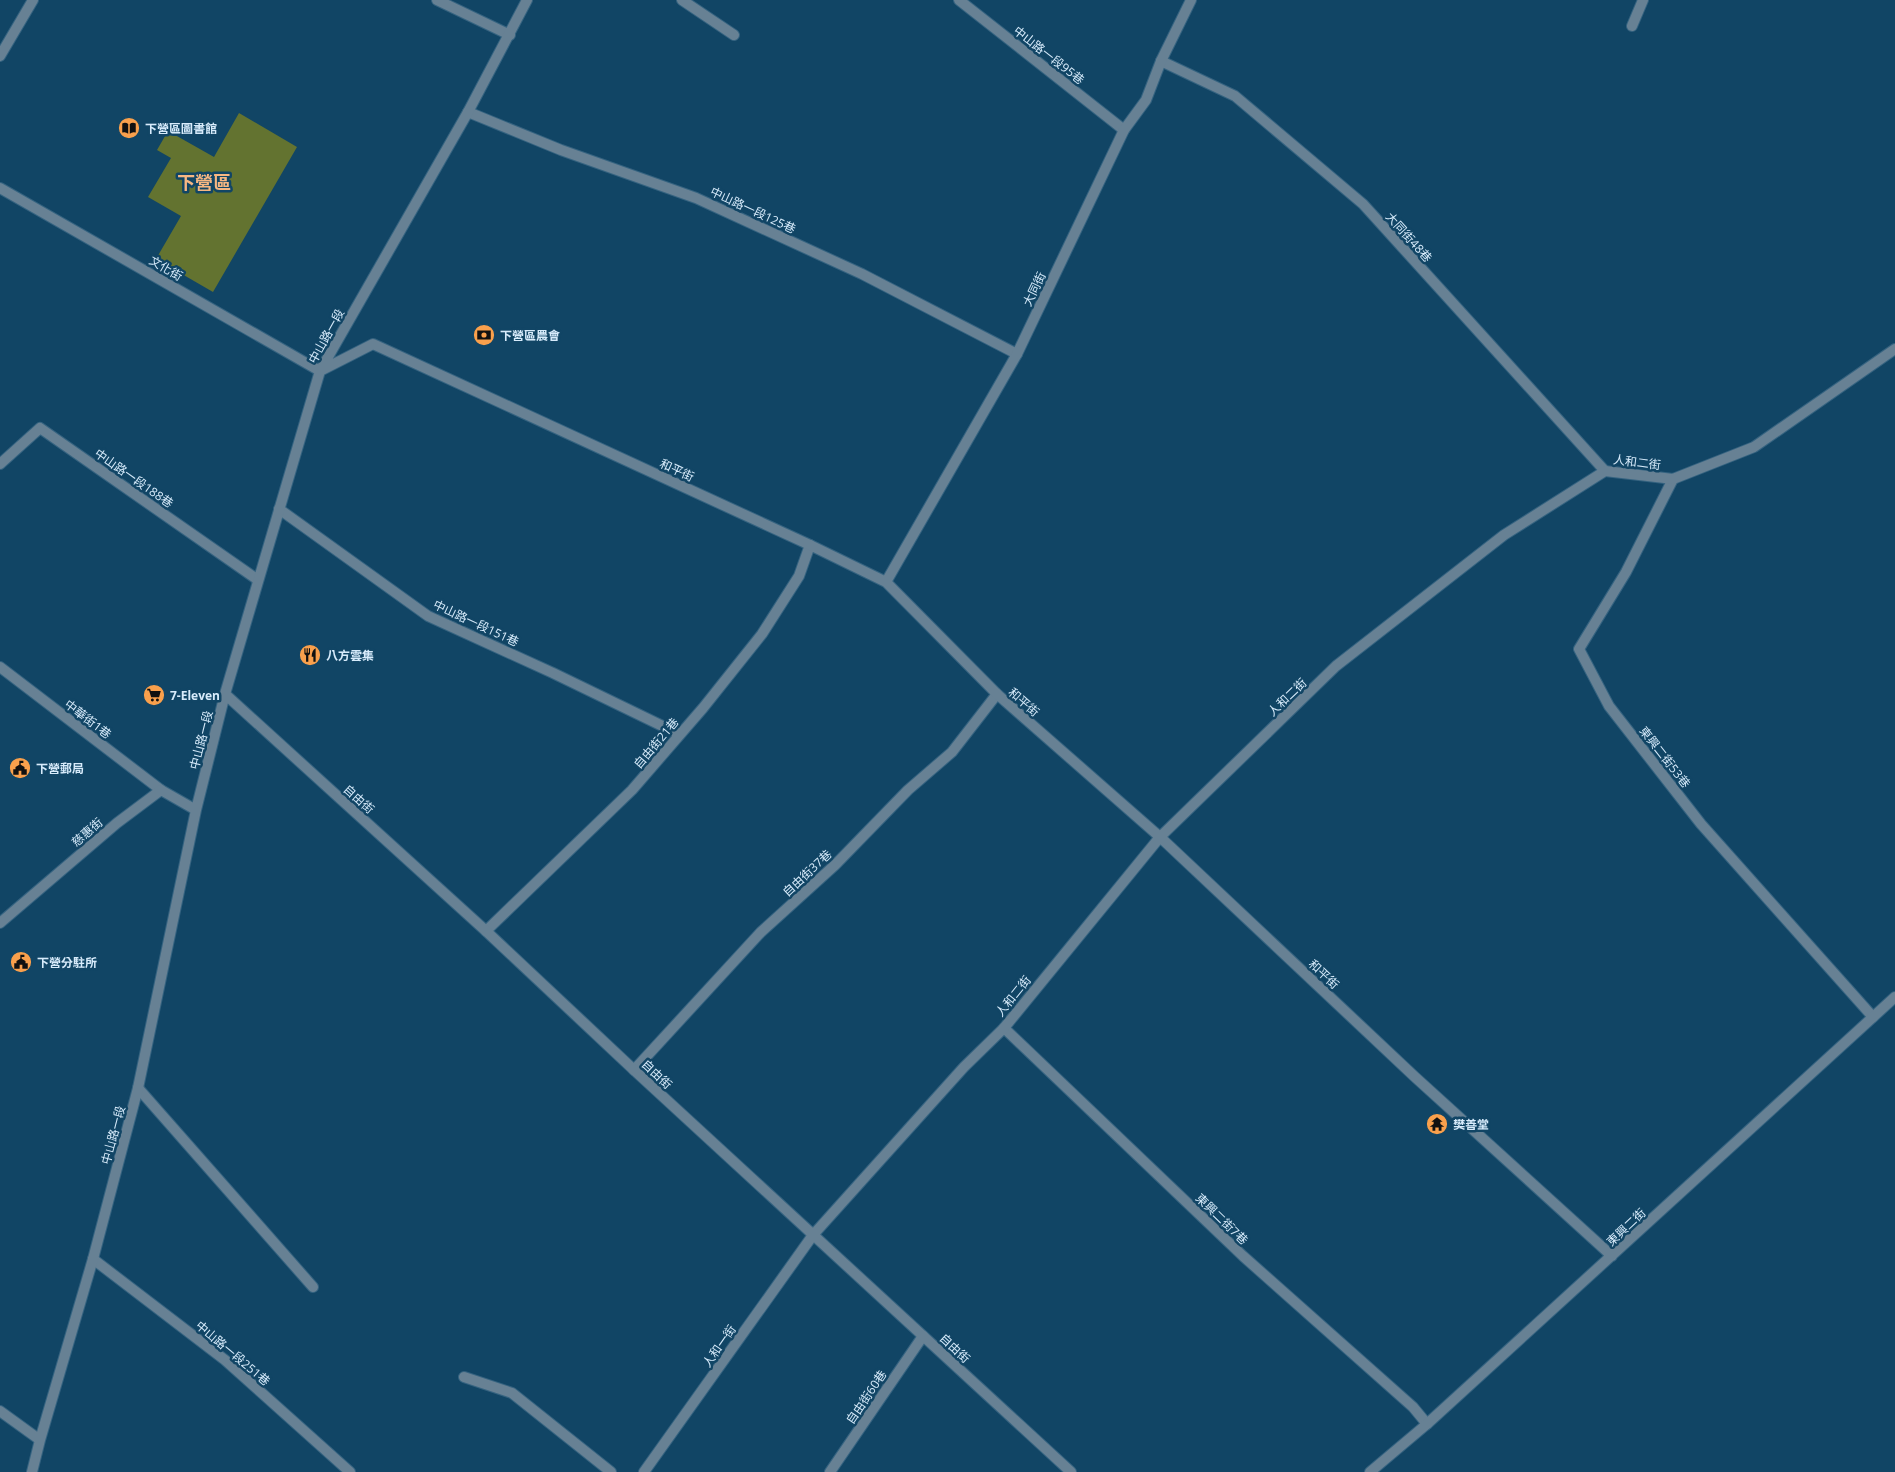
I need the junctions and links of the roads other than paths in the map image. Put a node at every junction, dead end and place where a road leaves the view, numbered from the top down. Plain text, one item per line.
1 (33, 0) edge
2 (437, 0) edge
3 (527, 0) edge
4 (682, 0) edge
5 (959, 0) edge
6 (1190, 0) edge
7 (1643, 0) edge
8 (1632, 26) dead end
9 (510, 35) junction
10 (734, 35) dead end
11 (0, 56) edge
12 (1161, 62) junction
13 (468, 112) junction
14 (1124, 130) junction
15 (0, 188) edge
16 (1895, 349) edge
17 (1017, 354) junction
18 (320, 371) junction
19 (0, 464) edge
20 (1605, 471) junction
21 (1673, 479) junction
22 (279, 509) junction
23 (810, 545) junction
24 (258, 580) junction
25 (886, 582) junction
26 (0, 667) edge
27 (225, 694) junction
28 (997, 694) junction
29 (679, 734) junction
30 (161, 790) junction
31 (196, 810) junction
32 (1160, 837) junction
33 (0, 923) edge
34 (486, 931) junction
35 (1893, 1003) edge
36 (1873, 1016) junction
37 (1004, 1028) junction
38 (634, 1070) junction
39 (138, 1088) junction
40 (813, 1235) junction
41 (1612, 1256) junction
42 (94, 1259) junction
43 (313, 1287) dead end
44 (923, 1336) junction
45 (464, 1377) dead end
46 (0, 1411) edge
47 (1427, 1424) junction
48 (40, 1440) junction
49 (32, 1472) edge
50 (350, 1472) edge
51 (611, 1472) edge
52 (644, 1472) edge
53 (830, 1472) edge
54 (1071, 1472) edge
55 (1370, 1472) edge

1 - 11 street
2 - 9 street
3 - 9 street, 中山路一段
4 - 10 street
5 - 14 street, 中山路一段95巷
6 - 12 street, 大同街
7 - 8 street
9 - 13 street, 中山路一段
12 - 14 street, 大同街
12 - 20 street, 大同街48巷
13 - 17 street, 中山路一段125巷
13 - 18 street, 中山路一段
14 - 17 street, 大同街
15 - 18 street, 文化街
16 - 21 street, 人和二街
17 - 25 street, 大同街
18 - 22 street, 中山路一段
18 - 23 street, 和平街
19 - 24 street, 中山路一段188巷
20 - 21 street, 人和二街
20 - 32 street, 人和二街
21 - 36 street, 東興二街53巷
22 - 24 street, 中山路一段
22 - 29 street, 中山路一段151巷
23 - 25 street, 和平街
23 - 29 street, 自由街21巷
24 - 27 street, 中山路一段
25 - 28 street, 和平街
26 - 30 street, 中華街1巷
27 - 31 street, 中山路一段
27 - 34 street, 自由街
28 - 32 street, 和平街
28 - 38 street, 自由街37巷
29 - 34 street, 自由街21巷
30 - 31 street
30 - 33 street, 慈惠街
31 - 39 street, 中山路一段
32 - 37 street, 人和二街
32 - 41 street, 和平街
34 - 38 street, 自由街
35 - 36 street, 東興二街
36 - 41 street, 東興二街
37 - 40 street, 人和二街
37 - 47 street, 東興二街7巷
38 - 40 street, 自由街
39 - 42 street, 中山路一段
39 - 43 street
40 - 44 street, 自由街
40 - 52 street, 人和一街
41 - 47 street, 東興二街
42 - 48 street, 中山路一段
42 - 50 street, 中山路一段251巷
44 - 53 street, 自由街60巷
44 - 54 street, 自由街
45 - 51 street
46 - 48 street
47 - 55 street, 東興二街
48 - 49 street, 中山路一段

